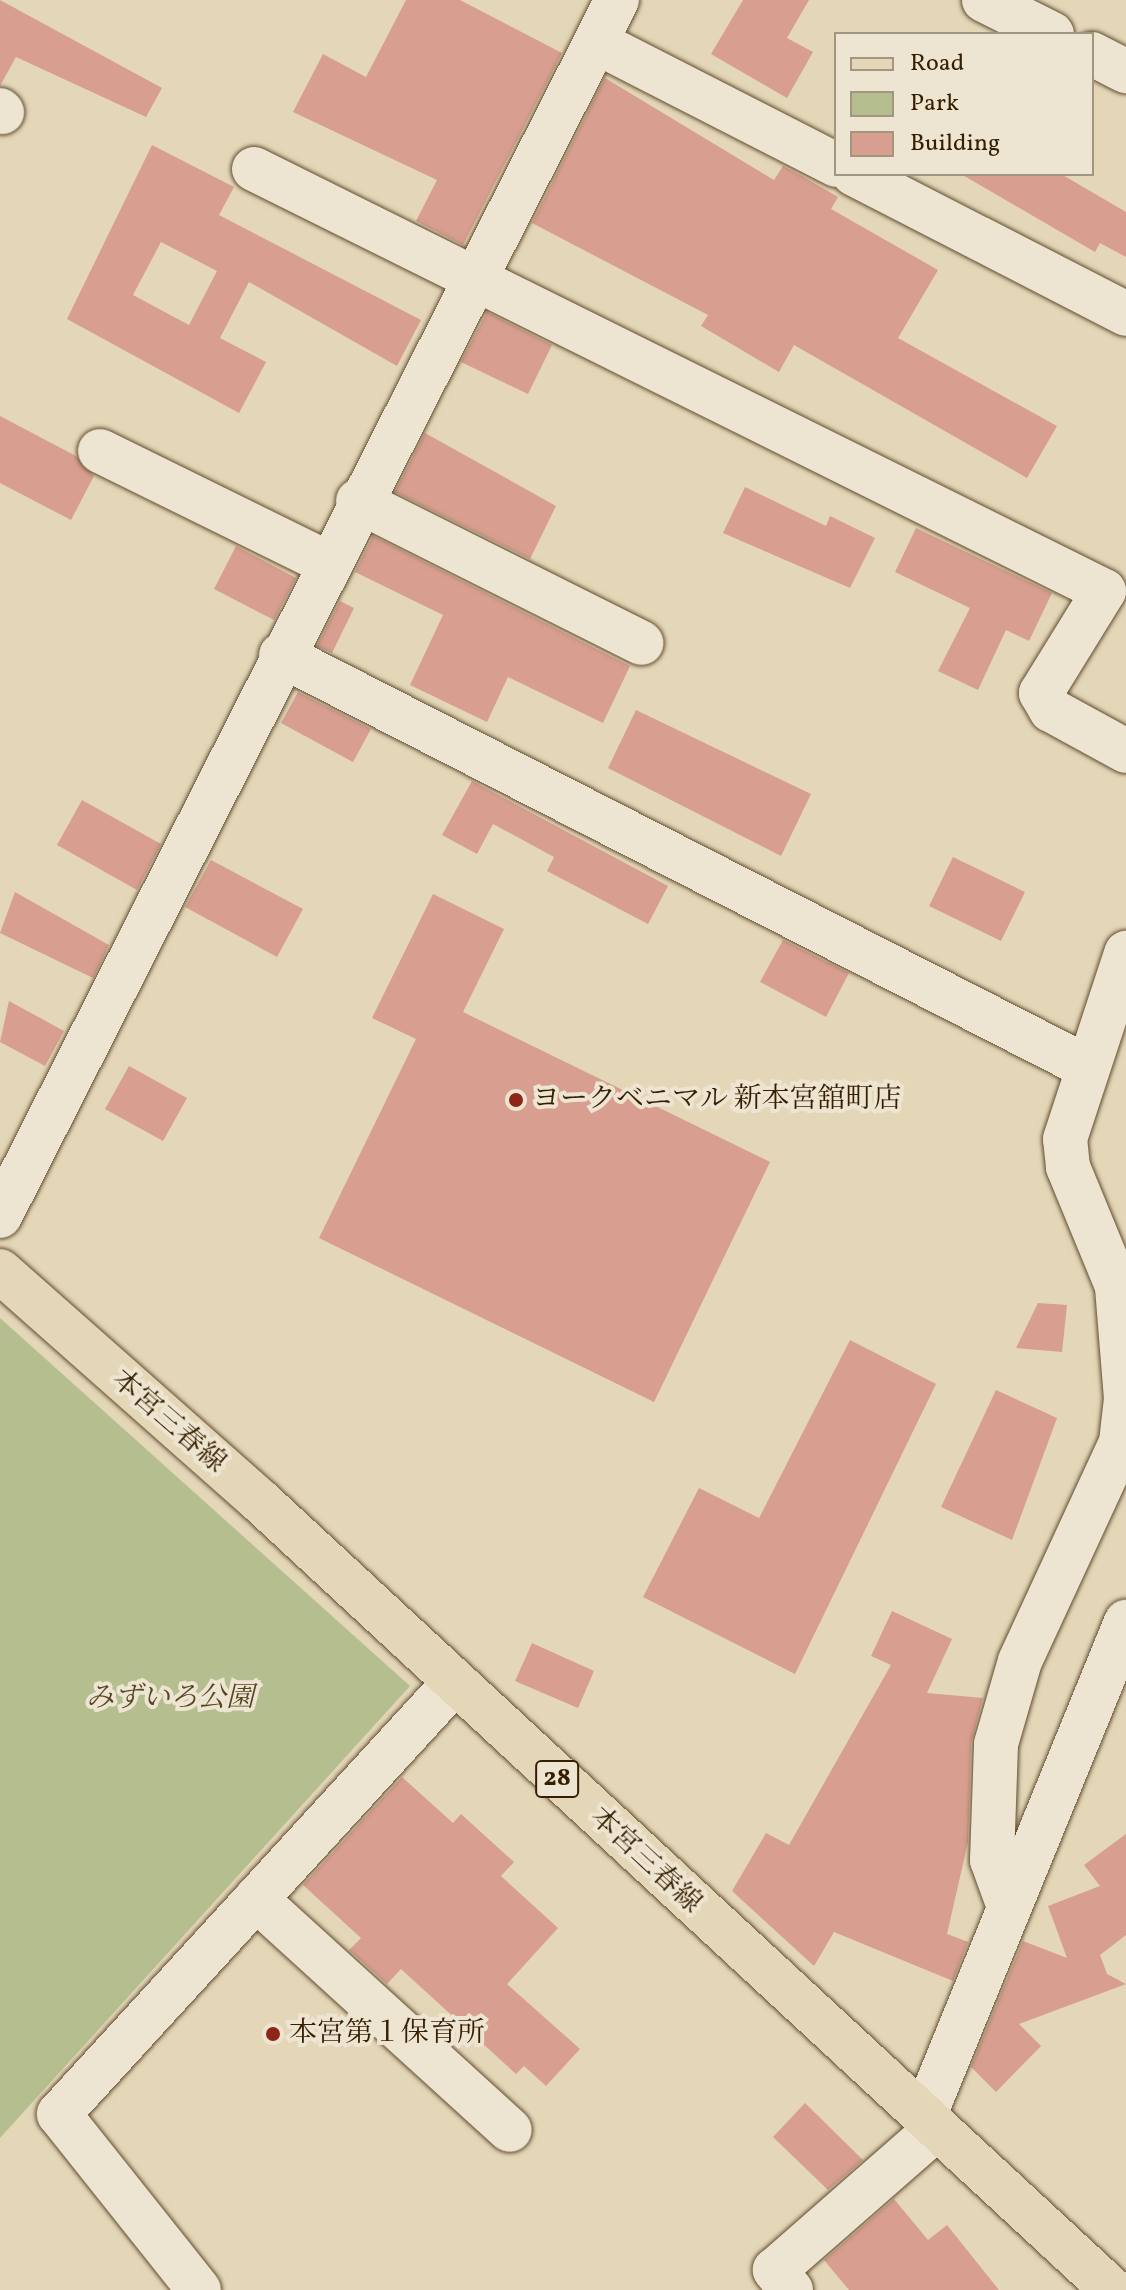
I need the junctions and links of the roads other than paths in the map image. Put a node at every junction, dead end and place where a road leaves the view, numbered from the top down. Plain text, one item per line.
1 (617, 0) edge
2 (984, 0) edge
3 (1048, 32) edge
4 (596, 42) junction
5 (1094, 55) edge
6 (1126, 71) edge
7 (834, 164) edge
8 (254, 169) dead end
9 (858, 176) edge
10 (477, 276) junction
11 (1126, 314) edge
12 (100, 451) dead end
13 (358, 501) junction
14 (326, 562) junction
15 (641, 643) dead end
16 (281, 655) junction
17 (1126, 751) edge
18 (1126, 953) edge
19 (1087, 1067) junction
20 (0, 1216) edge
21 (0, 1271) edge
22 (1126, 1622) edge
23 (454, 1683) junction
24 (256, 1899) junction
25 (1009, 1907) junction
26 (930, 2122) junction
27 (510, 2130) dead end
28 (199, 2290) edge
29 (791, 2290) edge
30 (1112, 2290) edge

1 - 4 street
2 - 3 street
4 - 7 street
4 - 10 street
5 - 6 street
8 - 10 street
9 - 11 street
10 - 13 street
10 - 17 street
12 - 14 street
13 - 14 street
13 - 15 street
14 - 16 street
16 - 19 street
16 - 20 street
18 - 19 street
19 - 25 street
21 - 23 main road, 本宮三春線 / 28
22 - 25 street
23 - 24 street
23 - 26 main road, 本宮三春線 / 28
24 - 27 street
24 - 28 street
25 - 26 street
26 - 29 street
26 - 30 main road, 本宮三春線 / 28

